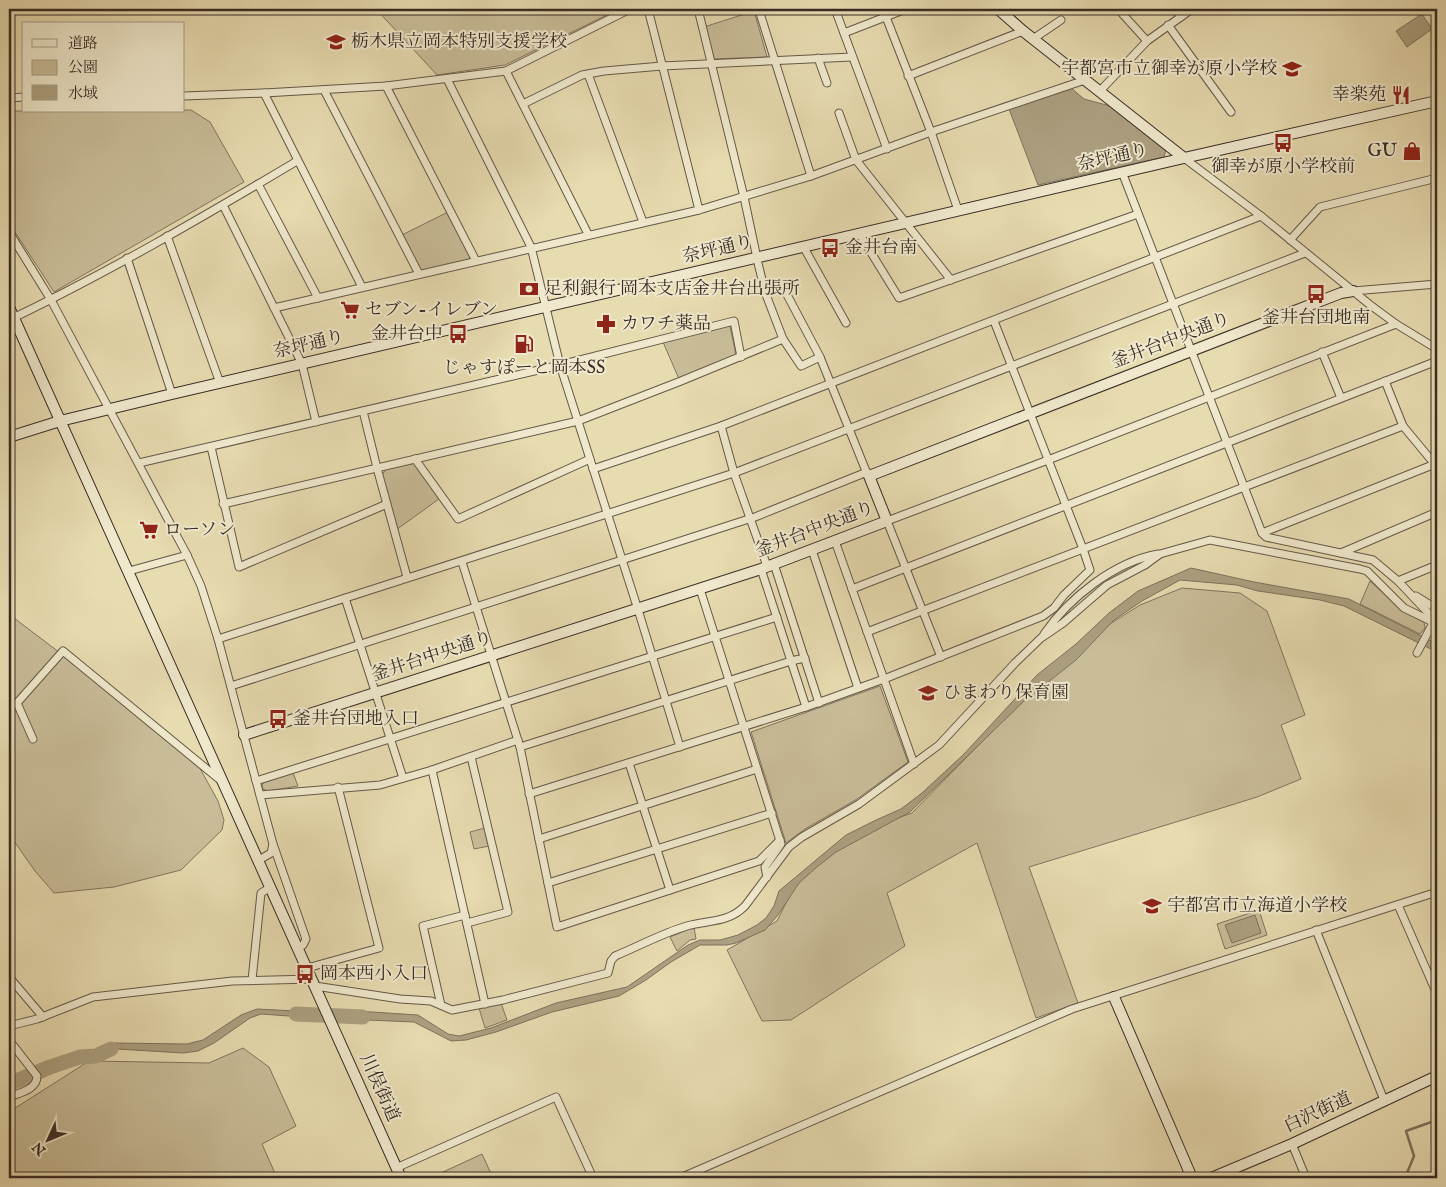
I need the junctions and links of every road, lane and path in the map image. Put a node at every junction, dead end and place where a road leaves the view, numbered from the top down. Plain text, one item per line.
1 (630, 9) edge
2 (648, 9) edge
3 (698, 9) edge
4 (760, 9) edge
5 (835, 9) edge
6 (906, 9) edge
7 (1118, 9) edge
8 (1175, 9) edge
9 (1192, 9) edge
10 (1004, 10) edge
11 (886, 17) junction
12 (1181, 17) junction
13 (1061, 20) dead end
14 (1168, 26) junction
15 (1023, 32) junction
16 (844, 33) junction
17 (1033, 39) junction
18 (1147, 41) junction
19 (852, 57) junction
20 (818, 58) junction
21 (775, 61) junction
22 (711, 65) junction
23 (662, 66) junction
24 (506, 71) junction
25 (588, 74) junction
26 (908, 76) junction
27 (447, 79) junction
28 (1085, 80) junction
29 (828, 83) dead end
30 (386, 86) junction
31 (324, 90) junction
32 (1100, 91) junction
33 (264, 93) junction
34 (185, 96) edge
35 (22, 97) edge
36 (9, 98) edge
37 (1437, 101) edge
38 (523, 104) junction
39 (1231, 112) dead end
40 (839, 113) dead end
41 (931, 132) junction
42 (887, 149) junction
43 (1184, 158) junction
44 (856, 160) junction
45 (297, 161) junction
46 (1122, 172) junction
47 (810, 176) junction
48 (1437, 178) edge
49 (258, 184) junction
50 (744, 197) junction
51 (223, 205) junction
52 (699, 210) junction
53 (958, 210) junction
54 (1138, 214) junction
55 (1261, 216) junction
56 (643, 222) junction
57 (906, 223) junction
58 (9, 232) edge
59 (858, 233) junction
60 (588, 234) junction
61 (167, 236) junction
62 (1290, 240) junction
63 (803, 246) junction
64 (531, 248) junction
65 (1306, 253) junction
66 (756, 257) junction
67 (127, 258) junction
68 (1155, 258) junction
69 (476, 261) junction
70 (419, 274) junction
71 (951, 280) junction
72 (1437, 284) edge
73 (362, 287) junction
74 (1353, 291) junction
75 (765, 292) junction
76 (318, 298) junction
77 (51, 300) junction
78 (1172, 304) junction
79 (546, 306) junction
80 (9, 307) edge
81 (274, 308) junction
82 (12, 319) edge
83 (994, 321) junction
84 (846, 323) dead end
85 (1396, 324) junction
86 (784, 339) junction
87 (1437, 349) edge
88 (1191, 351) junction
89 (1322, 352) junction
90 (741, 356) junction
91 (820, 357) junction
92 (1437, 361) edge
93 (302, 364) junction
94 (560, 365) junction
95 (1012, 366) junction
96 (1385, 381) junction
97 (220, 383) junction
98 (831, 384) junction
99 (172, 394) junction
100 (1209, 398) junction
101 (1341, 398) junction
102 (109, 409) junction
103 (363, 411) junction
104 (1030, 413) junction
105 (60, 421) junction
106 (578, 421) junction
107 (316, 422) junction
108 (721, 426) junction
109 (1403, 426) junction
110 (850, 429) junction
111 (9, 437) edge
112 (1226, 443) junction
113 (211, 447) junction
114 (415, 459) junction
115 (590, 460) junction
116 (1048, 460) junction
117 (139, 463) junction
118 (1436, 466) edge
119 (376, 468) junction
120 (594, 469) junction
121 (734, 473) junction
122 (868, 474) junction
123 (1244, 488) junction
124 (223, 504) junction
125 (386, 504) junction
126 (1065, 504) junction
127 (1437, 512) edge
128 (608, 514) junction
129 (750, 518) junction
130 (888, 521) junction
131 (1262, 533) junction
132 (835, 541) junction
133 (1084, 549) junction
134 (812, 550) junction
135 (1341, 553) junction
136 (1160, 554) junction
137 (187, 555) junction
138 (622, 560) junction
139 (462, 562) junction
140 (1437, 565) edge
141 (768, 566) junction
142 (907, 567) junction
143 (1090, 570) junction
144 (129, 572) junction
145 (407, 578) junction
146 (1398, 581) junction
147 (1095, 582) junction
148 (700, 589) junction
149 (852, 589) junction
150 (1405, 590) junction
151 (345, 598) junction
152 (475, 607) junction
153 (638, 609) junction
154 (1437, 610) edge
155 (924, 611) junction
156 (777, 617) junction
157 (1435, 624) edge
158 (867, 632) junction
159 (715, 636) junction
160 (1041, 638) junction
161 (218, 639) junction
162 (360, 644) junction
163 (1417, 653) dead end
164 (491, 655) junction
165 (652, 656) junction
166 (941, 657) junction
167 (805, 658) junction
168 (791, 661) junction
169 (884, 679) junction
170 (729, 680) junction
171 (231, 686) junction
172 (858, 688) junction
173 (376, 692) junction
174 (666, 700) junction
175 (506, 702) junction
176 (819, 702) junction
177 (806, 708) junction
178 (744, 728) junction
179 (244, 735) junction
180 (391, 738) junction
181 (33, 739) dead end
182 (519, 744) junction
183 (680, 747) junction
184 (471, 757) junction
185 (629, 763) junction
186 (914, 764) junction
187 (432, 770) junction
188 (758, 770) junction
189 (403, 778) junction
190 (256, 781) junction
191 (224, 782) junction
192 (338, 787) junction
193 (529, 794) junction
194 (260, 795) junction
195 (643, 806) junction
196 (772, 813) junction
197 (538, 838) junction
198 (780, 840) junction
199 (273, 844) junction
200 (657, 848) junction
201 (259, 860) junction
202 (767, 877) junction
203 (548, 883) junction
204 (271, 887) junction
205 (670, 890) junction
206 (1437, 892) edge
207 (1398, 905) junction
208 (466, 919) junction
209 (1316, 930) junction
210 (298, 948) junction
211 (307, 968) junction
212 (9, 977) edge
213 (252, 980) junction
214 (314, 983) junction
215 (1437, 994) edge
216 (1114, 997) junction
217 (485, 1004) junction
218 (441, 1005) junction
219 (43, 1017) junction
220 (9, 1026) edge
221 (9, 1040) edge
222 (1437, 1076) edge
223 (9, 1097) edge
224 (1384, 1100) junction
225 (1292, 1144) junction
226 (396, 1168) junction
227 (401, 1178) edge
228 (593, 1178) edge
229 (680, 1178) edge
230 (1192, 1178) edge
231 (1211, 1178) edge
232 (1306, 1178) edge

1 - 24 street
2 - 23 street
3 - 22 street
4 - 21 street
5 - 16 street
6 - 11 street
7 - 18 street
8 - 12 street
9 - 12 street
10 - 15 street
11 - 16 street
11 - 26 street
12 - 14 street
13 - 17 street
14 - 18 street
14 - 39 street
15 - 17 street
15 - 26 street
16 - 19 street
17 - 28 street
18 - 32 street
19 - 20 street
19 - 42 street
20 - 21 street
20 - 29 street
21 - 22 street
21 - 47 street
22 - 23 street
22 - 50 street
23 - 25 street
23 - 52 street
24 - 27 street
24 - 38 street
25 - 38 street
25 - 56 street
26 - 41 street
27 - 30 street
27 - 64 street
28 - 32 street
28 - 41 street
30 - 31 street
30 - 69 street
31 - 33 street
31 - 70 street
32 - 43 street
33 - 34 street
33 - 45 street
35 - 36 street
37 - 43 street, 奈坪通り
38 - 60 street
40 - 44 street
41 - 42 street
41 - 53 street
42 - 44 street
43 - 46 street, 奈坪通り
43 - 55 street
44 - 47 street
44 - 57 street
45 - 49 street
45 - 73 street
46 - 53 street, 奈坪通り
46 - 54 street
47 - 50 street
48 - 62 street
49 - 51 street
49 - 76 street
50 - 52 street
50 - 66 street
51 - 61 street
51 - 81 street
52 - 56 street
53 - 57 street, 奈坪通り
54 - 68 street
54 - 71 street
55 - 62 street
55 - 68 street
56 - 60 street
57 - 59 street, 奈坪通り
57 - 71 street
58 - 77 street
59 - 63 street, 奈坪通り
59 - 71 street
60 - 64 street
61 - 67 street
61 - 97 street
62 - 65 street
63 - 66 street, 奈坪通り
63 - 84 street
64 - 69 street
64 - 79 street
65 - 74 street
65 - 78 street
66 - 75 street
66 - 79 street, 奈坪通り
67 - 77 street
67 - 99 street
68 - 78 street
68 - 83 street
69 - 70 street
70 - 73 street
72 - 74 street
73 - 76 street
74 - 85 street
74 - 88 street, 釜井台中央通り
75 - 86 street
75 - 91 street
76 - 81 street
77 - 82 street
77 - 102 street
78 - 88 street
78 - 95 street
79 - 93 street, 奈坪通り
79 - 94 street
80 - 82 street, 川俣街道
81 - 93 street
82 - 105 street, 川俣街道
83 - 95 street
83 - 98 street
85 - 87 street
85 - 89 street
86 - 90 street
86 - 91 street
88 - 100 street
88 - 104 street, 釜井台中央通り
89 - 100 street
89 - 101 street
90 - 94 street
90 - 106 street
91 - 98 street
92 - 96 street
93 - 97 street, 奈坪通り
93 - 107 street
94 - 103 street
94 - 106 street
95 - 104 street
95 - 110 street
96 - 101 street
96 - 109 street
97 - 99 street, 奈坪通り
98 - 108 street
98 - 110 street
99 - 102 street, 奈坪通り
100 - 112 street
100 - 116 street
101 - 112 street
102 - 105 street, 奈坪通り
102 - 117 street
103 - 107 street
103 - 119 street
104 - 116 street
104 - 122 street, 釜井台中央通り
105 - 111 street, 奈坪通り
105 - 144 street, 川俣街道
106 - 114 street
106 - 115 street
107 - 113 street
108 - 120 street
108 - 121 street
109 - 118 street
109 - 123 street
110 - 121 street
110 - 122 street
112 - 123 street
112 - 126 street
113 - 117 street
113 - 124 street
114 - 115 street
114 - 119 street
115 - 120 street
116 - 126 street
116 - 130 street
117 - 137 street
118 - 131 street
119 - 124 street
119 - 125 street
120 - 128 street
121 - 128 street
121 - 129 street
122 - 129 street
122 - 130 street, 釜井台中央通り
123 - 131 street
123 - 133 street
124 - 125 street
125 - 145 street
126 - 133 street
126 - 142 street
127 - 135 street
128 - 138 street
128 - 139 street
129 - 138 street
129 - 141 street
130 - 132 street, 釜井台中央通り
130 - 142 street
131 - 135 street
132 - 134 street, 釜井台中央通り
132 - 149 street
133 - 143 street
133 - 155 street
134 - 141 street, 釜井台中央通り
134 - 172 street
135 - 146 street
136 - 147 street
136 - 157 street
136 - 160 street
137 - 144 street
137 - 161 street
138 - 152 street
138 - 153 street
139 - 145 street
139 - 152 street
140 - 146 street
141 - 148 street, 釜井台中央通り
141 - 156 street
141 - 167 street
142 - 149 street
142 - 155 street
143 - 147 street
143 - 166 street
144 - 191 street, 川俣街道
145 - 151 street
146 - 150 street
147 - 160 street
148 - 153 street, 釜井台中央通り
148 - 159 street
149 - 158 street
150 - 154 street
150 - 157 street
151 - 161 street
151 - 162 street
152 - 162 street
152 - 164 street
153 - 164 street, 釜井台中央通り
153 - 165 street
155 - 158 street
155 - 166 street
156 - 159 street
156 - 168 street
157 - 163 street
158 - 169 street
159 - 165 street
159 - 170 street
160 - 186 street
161 - 171 street
162 - 171 street
162 - 173 street
164 - 173 street, 釜井台中央通り
164 - 175 street
165 - 174 street
165 - 175 street
166 - 169 street
167 - 168 street
167 - 176 street
168 - 170 street
168 - 177 street
169 - 172 street
169 - 186 street
170 - 174 street
170 - 178 street
171 - 179 street
172 - 176 street
173 - 179 street, 釜井台中央通り
173 - 180 street
174 - 182 street
174 - 183 street
175 - 180 street
175 - 182 street
176 - 177 street
177 - 178 street
178 - 183 street
178 - 188 street
179 - 190 street
180 - 189 street
180 - 190 street
181 - 191 street
182 - 184 street
182 - 193 street
183 - 185 street
184 - 187 street
184 - 208 street
185 - 193 street
185 - 195 street
186 - 202 street
187 - 189 street
187 - 208 street
188 - 195 street
188 - 196 street
189 - 192 street
190 - 194 street
191 - 201 street, 川俣街道
192 - 194 street
192 - 211 street
193 - 197 street
194 - 199 street
195 - 197 street
195 - 200 street
196 - 198 street
196 - 200 street
197 - 203 street
198 - 202 street
198 - 205 street
199 - 201 street
199 - 210 street
200 - 203 street
200 - 205 street
201 - 204 street, 川俣街道
202 - 217 street
203 - 205 street
204 - 210 street, 川俣街道
204 - 213 street
206 - 207 street
207 - 209 street
207 - 215 street
208 - 217 street
208 - 218 street
209 - 216 street
209 - 224 street
210 - 211 street, 川俣街道
211 - 214 street, 川俣街道
212 - 219 street
213 - 214 street
213 - 219 street
214 - 218 street
214 - 226 street, 川俣街道
216 - 229 street
216 - 230 street
217 - 218 street
219 - 220 street
221 - 223 street
222 - 224 street, 白沢街道
224 - 225 street, 白沢街道
225 - 231 street, 白沢街道
225 - 232 street
226 - 227 street, 川俣街道
226 - 228 street

